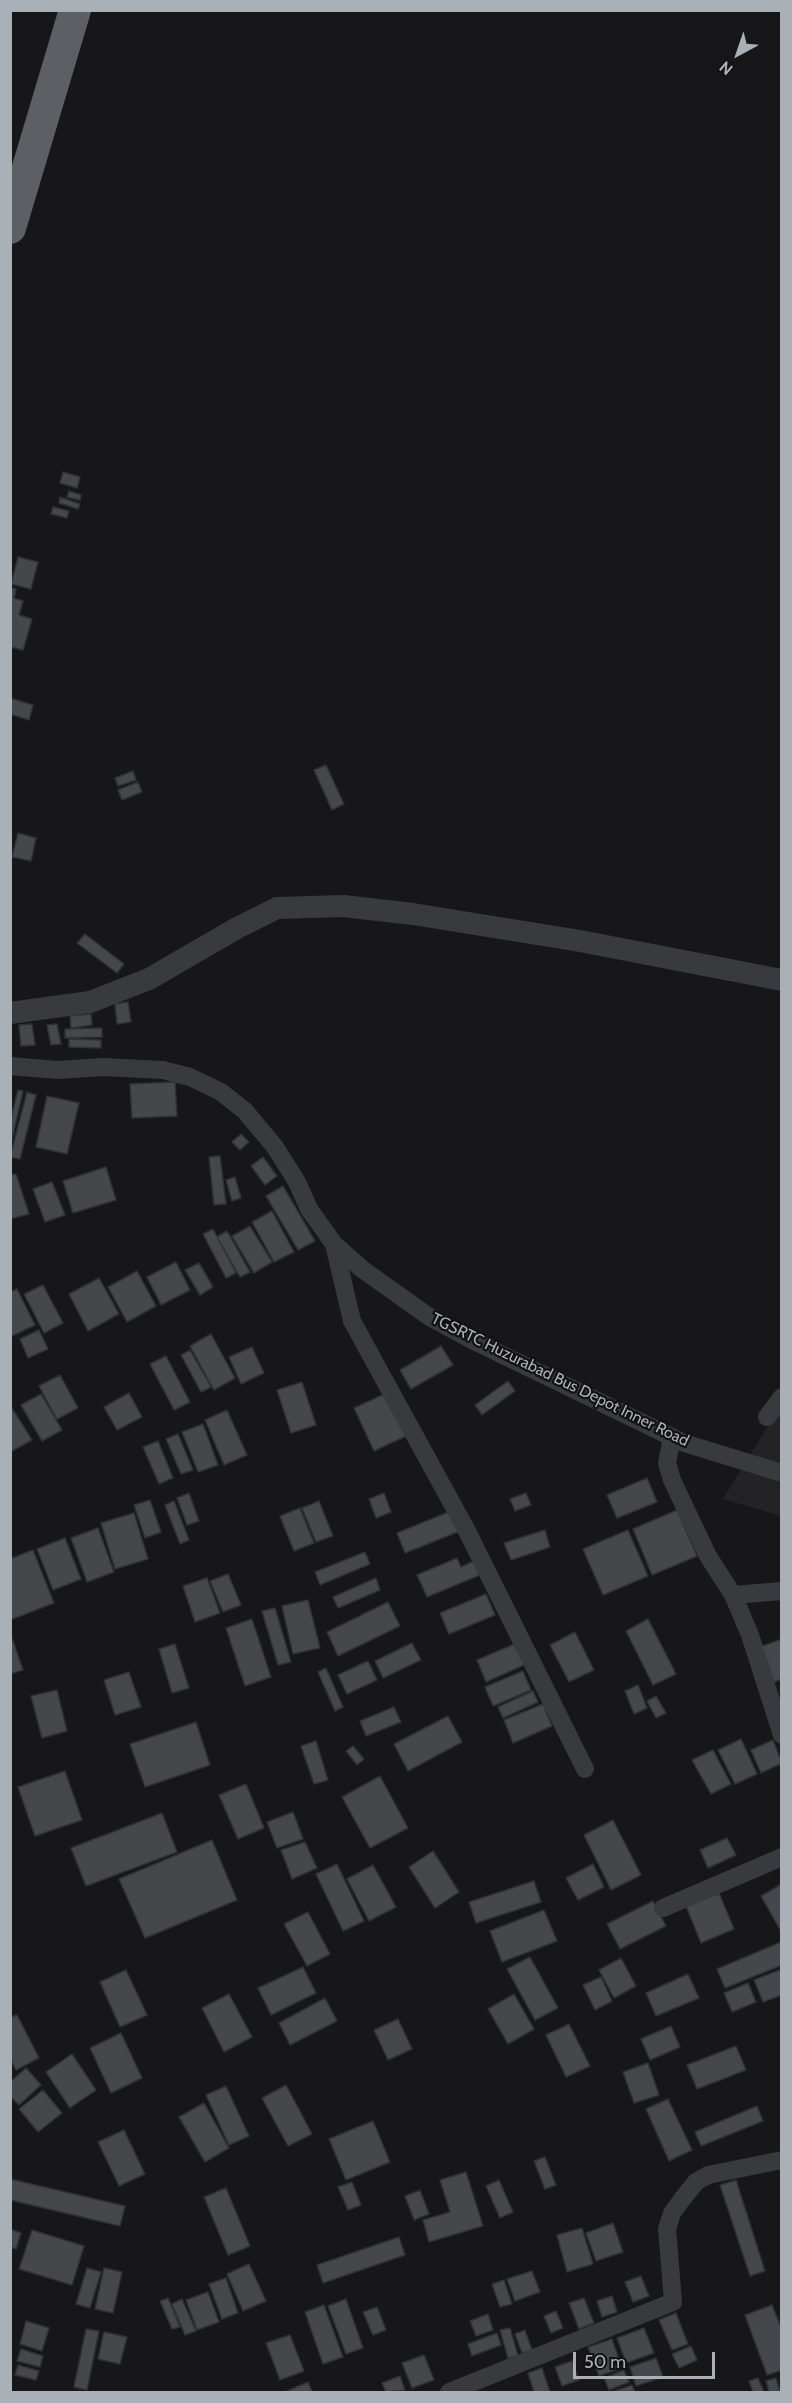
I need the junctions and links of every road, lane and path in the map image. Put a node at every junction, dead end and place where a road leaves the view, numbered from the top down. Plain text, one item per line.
1 (75, 10) edge
2 (10, 228) edge
3 (782, 980) edge
4 (10, 1013) edge
5 (10, 1066) edge
6 (334, 1244) junction
7 (782, 1397) edge
8 (767, 1417) dead end
9 (672, 1437) junction
10 (782, 1473) edge
11 (782, 1591) edge
12 (733, 1595) junction
13 (782, 1735) edge
14 (585, 1769) dead end
15 (782, 1857) edge
16 (663, 1908) dead end
17 (782, 2160) edge
18 (449, 2392) edge

1 - 2 highway
3 - 4 street
5 - 6 street, TGSRTC Huzurabad Bus Depot Inner Road
6 - 9 street, TGSRTC Huzurabad Bus Depot Inner Road
6 - 14 street
7 - 8 street
9 - 10 street, TGSRTC Huzurabad Bus Depot Inner Road
9 - 12 street
11 - 12 street
12 - 13 street
15 - 16 street
17 - 18 street

